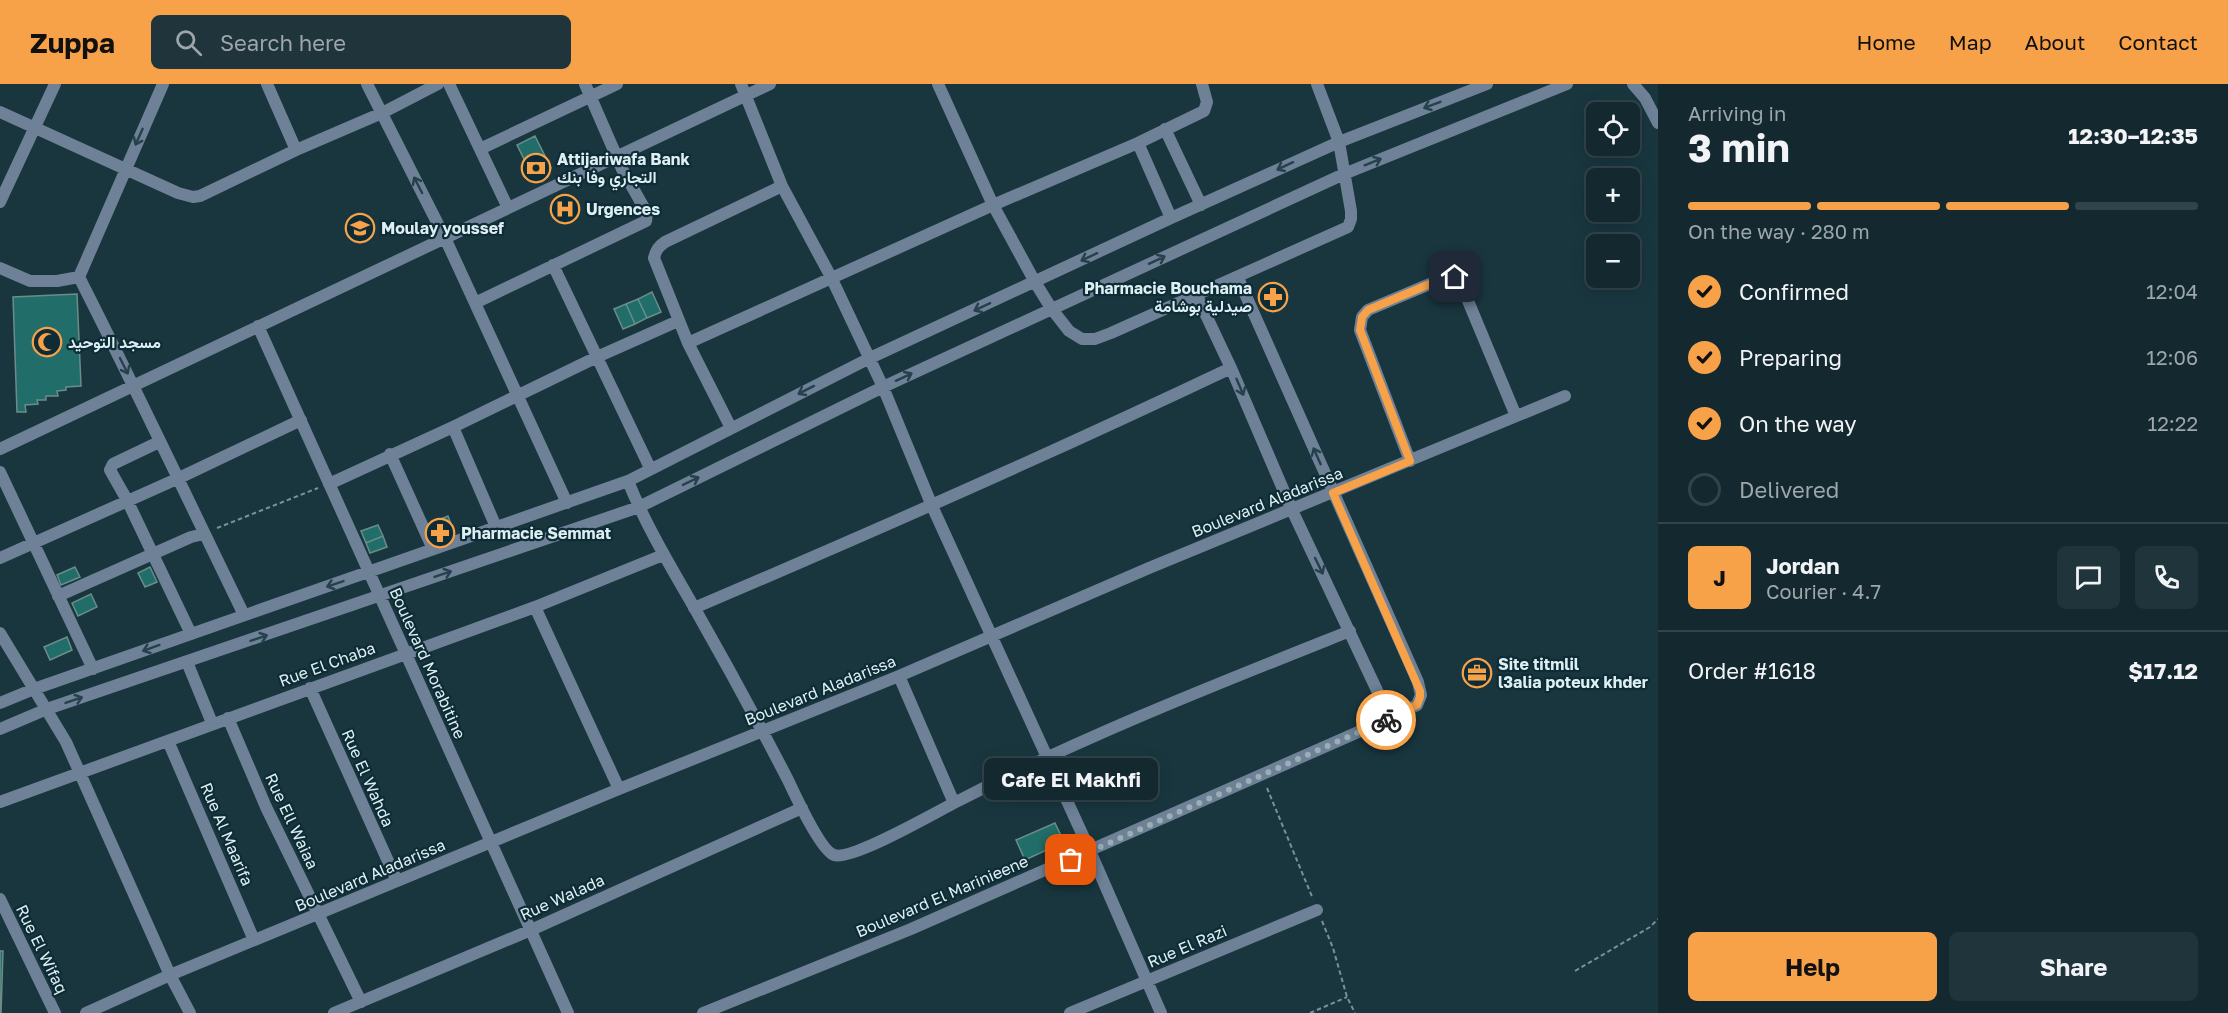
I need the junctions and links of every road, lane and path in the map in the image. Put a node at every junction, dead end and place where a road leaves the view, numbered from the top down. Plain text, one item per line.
1 (55, 84) edge
2 (163, 84) edge
3 (267, 84) edge
4 (367, 84) edge
5 (438, 84) edge
6 (449, 84) edge
7 (585, 84) edge
8 (617, 84) edge
9 (770, 84) edge
10 (938, 84) edge
11 (1202, 84) edge
12 (1317, 84) edge
13 (1486, 84) edge
14 (1567, 84) edge
15 (1633, 84) edge
16 (743, 89) edge
17 (590, 97) junction
18 (0, 112) edge
19 (382, 113) junction
20 (1658, 123) edge
21 (33, 128) junction
22 (1165, 129) junction
23 (1339, 142) junction
24 (1138, 143) junction
25 (480, 148) junction
26 (296, 150) junction
27 (616, 156) junction
28 (125, 168) junction
29 (1344, 174) junction
30 (782, 186) junction
31 (0, 202) edge
32 (993, 205) junction
33 (1201, 205) junction
34 (508, 208) junction
35 (1171, 218) junction
36 (445, 237) junction
37 (554, 265) junction
38 (0, 268) edge
39 (79, 277) junction
40 (831, 277) junction
41 (1238, 278) junction
42 (1035, 282) junction
43 (1197, 296) junction
44 (475, 303) junction
45 (1051, 308) junction
46 (678, 321) junction
47 (258, 326) junction
48 (688, 343) junction
49 (597, 357) junction
50 (870, 358) junction
51 (1231, 368) junction
52 (134, 386) junction
53 (883, 387) junction
54 (518, 396) junction
55 (1565, 396) dead end
56 (1516, 416) junction
57 (301, 420) junction
58 (453, 427) junction
59 (731, 428) junction
60 (159, 442) junction
61 (0, 449) edge
62 (390, 454) junction
63 (1410, 461) junction
64 (650, 468) junction
65 (0, 472) edge
66 (179, 478) junction
67 (628, 481) junction
68 (329, 484) junction
69 (1333, 493) junction
70 (127, 500) junction
71 (567, 503) junction
72 (932, 506) junction
73 (639, 507) junction
74 (1292, 510) junction
75 (496, 527) junction
76 (204, 534) junction
77 (33, 542) junction
78 (433, 549) junction
79 (152, 554) junction
80 (663, 555) junction
81 (0, 558) edge
82 (369, 572) junction
83 (58, 596) junction
84 (380, 596) junction
85 (535, 607) junction
86 (694, 608) junction
87 (244, 615) junction
88 (1350, 631) junction
89 (0, 633) edge
90 (191, 634) junction
91 (993, 635) junction
92 (405, 653) junction
93 (187, 662) junction
94 (93, 669) junction
95 (899, 676) junction
96 (310, 688) junction
97 (34, 689) junction
98 (0, 703) edge
99 (47, 709) junction
100 (228, 717) junction
101 (1390, 718) junction
102 (212, 723) junction
103 (0, 729) edge
104 (763, 732) junction
105 (168, 741) junction
106 (1046, 757) junction
107 (79, 774) junction
108 (1261, 774) junction
109 (619, 789) junction
110 (0, 802) edge
111 (954, 803) junction
112 (802, 808) junction
113 (491, 842) junction
114 (1090, 851) junction
115 (397, 881) junction
116 (0, 899) edge
117 (1317, 910) junction
118 (317, 915) junction
119 (1658, 919) edge
120 (531, 930) junction
121 (254, 940) junction
122 (1575, 971) dead end
123 (170, 975) junction
124 (1147, 981) junction
125 (1347, 997) junction
126 (361, 1002) junction
127 (55, 1013) edge
128 (86, 1013) edge
129 (190, 1013) edge
130 (334, 1013) edge
131 (568, 1013) edge
132 (703, 1013) edge
133 (1070, 1013) edge
134 (1161, 1013) edge
135 (1310, 1013) edge
136 (1355, 1013) edge

1 - 21 street
2 -> 28 street
3 - 26 street
4 - 19 street
5 - 19 street
6 - 25 street
7 - 17 street
8 - 17 street
9 - 16 street
10 - 32 street
11 - 22 street
12 - 23 street
13 -> 23 street
29 -> 14 street
15 - 20 street
16 - 27 street
16 - 30 street
17 - 25 street
17 - 27 street
18 - 21 street
19 - 26 street
36 -> 19 street
21 - 28 street
21 - 31 street
22 - 24 street
22 - 33 street
23 - 29 street
23 -> 33 street
24 - 32 street
24 - 35 street
25 - 34 street
26 - 28 street
27 - 34 street
27 - 37 street
28 - 39 street
29 - 41 street
45 -> 29 street
30 - 40 street
30 - 46 street
32 - 40 street
32 - 42 street
33 - 35 street
34 - 36 street
35 -> 42 street
36 - 44 street
36 - 47 street
37 - 44 street
37 - 49 street
38 - 39 street
39 -> 52 street
40 - 48 street
40 - 50 street
41 - 43 street
69 -> 41 street
42 - 45 street
42 -> 50 street
43 - 45 street
43 - 51 street
44 - 54 street
53 -> 45 street
46 - 48 street
46 - 49 street
47 - 52 street
47 - 57 street, Boulevard Morabitine
48 - 59 street
49 - 54 street
49 - 64 street
50 - 53 street
50 -> 59 street
51 - 72 street
51 -> 74 street
52 - 60 street
52 - 61 street
53 - 72 street
73 -> 53 street
54 - 58 street
54 - 71 street
55 - 56 street, Boulevard Aladarissa
56 - 63 street, Boulevard Aladarissa
56 - 63 street
57 - 66 street
57 - 68 street, Boulevard Morabitine
58 - 62 street
58 - 75 street
59 - 64 street
60 - 66 street
60 - 70 street
62 - 68 street
62 - 78 street
63 - 69 street, Boulevard Aladarissa
64 - 67 street
65 - 77 street
66 - 70 street
66 - 76 street
67 - 71 street
67 - 73 street
68 - 76 path
68 - 82 street, Boulevard Morabitine
69 - 74 street, Boulevard Aladarissa
69 - 101 street, Boulevard El Marinieene
70 - 77 street
70 - 79 street
71 - 75 street
72 - 86 street
72 - 91 street
73 - 80 street
84 -> 73 street
74 -> 88 street
74 - 91 street, Boulevard Aladarissa
75 - 78 street
76 - 79 street
76 - 87 street
77 - 81 street
77 - 83 street
78 - 82 street
79 - 83 street
79 - 90 street
80 - 85 street, Rue El Chaba
80 - 86 street
82 - 84 street, Boulevard Morabitine
82 -> 87 street
83 - 94 street
84 - 92 street, Boulevard Morabitine
93 -> 84 street
85 - 92 street, Rue El Chaba
85 - 109 street
86 - 104 street
87 - 90 street
88 - 101 street
88 - 106 street
89 - 97 street
90 -> 94 street
91 - 95 street, Boulevard Aladarissa
91 - 106 street
92 - 96 street, Rue El Chaba
92 - 113 street, Boulevard Morabitine
99 -> 93 street
93 - 102 street
94 - 97 street
95 - 104 street, Boulevard Aladarissa
95 - 111 street
96 - 100 street, Rue El Chaba
96 - 115 street, Rue El Wahda
97 - 98 street
97 - 99 street
99 - 103 street
99 - 107 street
100 - 102 street, Rue El Chaba
100 - 118 street, Rue Ell Waiaa
101 - 108 street, Boulevard El Marinieene
102 - 105 street, Rue El Chaba
104 - 109 street, Boulevard Aladarissa
104 - 112 street
105 - 107 street, Rue El Chaba
105 - 121 street, Rue Al Maarifa
106 - 111 street
106 - 114 street
107 - 110 street, Rue El Chaba
107 - 123 street
108 - 114 street, Boulevard El Marinieene
108 - 117 path
109 - 113 street, Boulevard Aladarissa
111 - 112 street
112 - 120 street, Rue Walada
113 - 115 street, Boulevard Aladarissa
113 - 120 street, Boulevard Morabitine
114 - 124 street
114 - 132 street, Boulevard El Marinieene
115 - 118 street, Boulevard Aladarissa
116 - 127 street, Rue El Wifaq
117 - 124 street, Rue El Razi
117 - 125 path
118 - 121 street, Boulevard Aladarissa
118 - 126 street, Rue Ell Waiaa
119 - 122 path
120 - 126 street, Rue Walada
120 - 131 street, Boulevard Morabitine
121 - 123 street, Boulevard Aladarissa
123 - 128 street, Boulevard Aladarissa
123 - 129 street
124 - 133 street, Rue El Razi
124 - 134 street
125 - 135 path
125 - 136 path
126 - 130 street, Rue Walada

